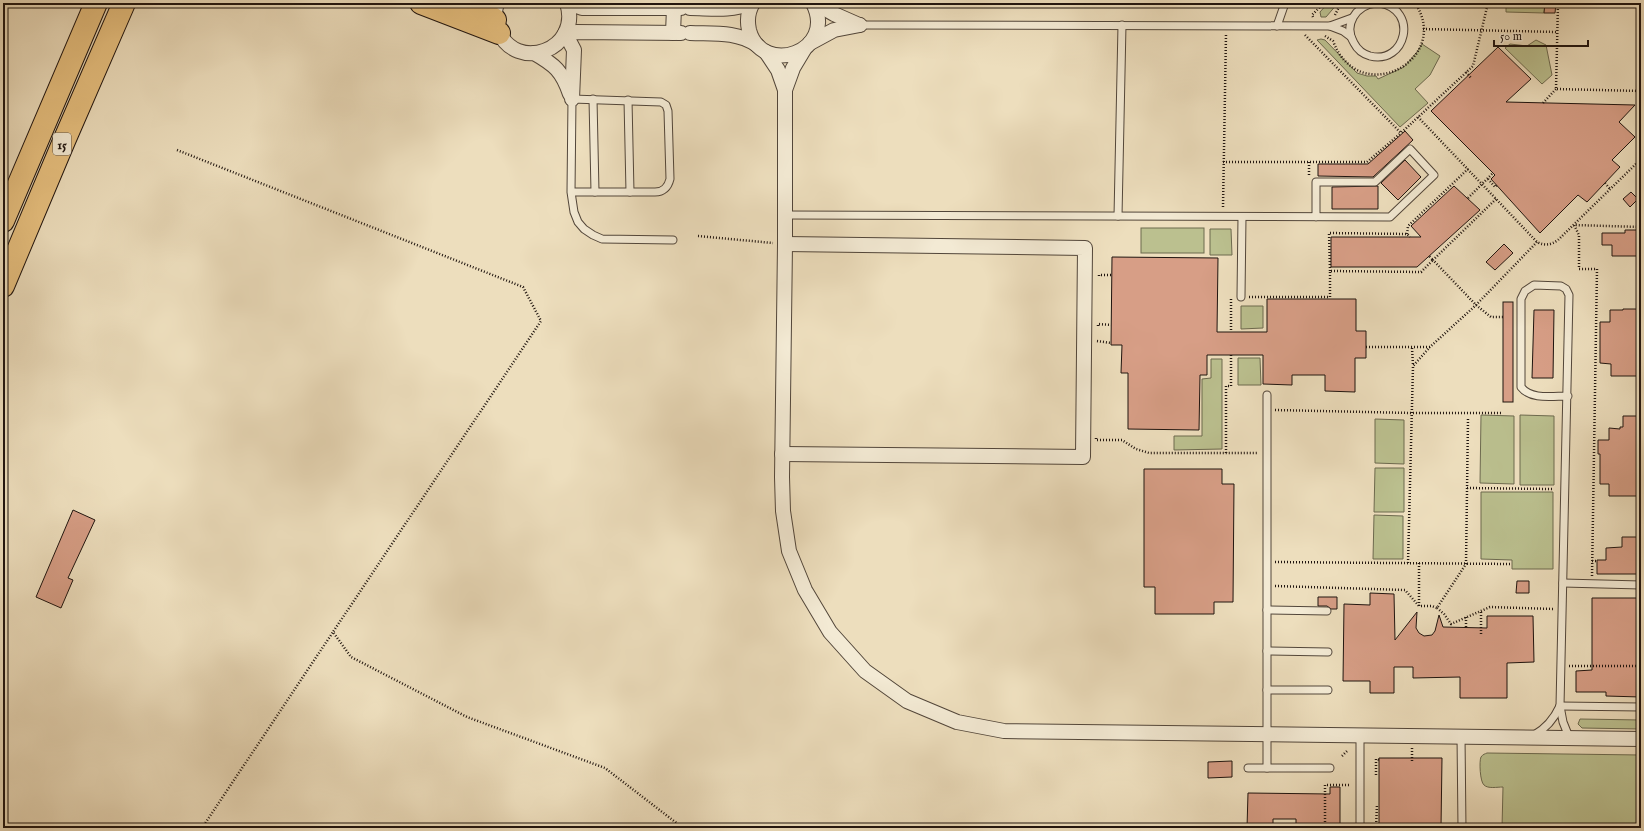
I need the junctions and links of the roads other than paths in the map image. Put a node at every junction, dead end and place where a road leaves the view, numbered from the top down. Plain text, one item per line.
1 (96, 3) edge
2 (421, 3) edge
3 (468, 3) edge
4 (567, 3) edge
5 (749, 3) edge
6 (753, 3) edge
7 (814, 3) edge
8 (1285, 3) edge
9 (1376, 3) edge
10 (1380, 3) edge
11 (124, 8) edge
12 (681, 8) junction
13 (1352, 18) junction
14 (497, 19) edge
15 (860, 25) junction
16 (1122, 26) junction
17 (1277, 26) junction
18 (1330, 26) junction
19 (565, 33) junction
20 (681, 33) junction
21 (1351, 37) junction
22 (808, 46) junction
23 (762, 48) junction
24 (534, 53) junction
25 (785, 90) junction
26 (572, 99) junction
27 (593, 99) junction
28 (628, 100) junction
29 (571, 192) junction
30 (595, 192) junction
31 (630, 192) junction
32 (785, 215) junction
33 (1118, 216) junction
34 (1242, 217) junction
35 (1316, 217) junction
36 (3, 221) edge
37 (673, 240) dead end
38 (785, 244) junction
39 (3, 286) edge
40 (1242, 298) road end
41 (1267, 395) dead end
42 (1568, 396) junction
43 (782, 454) junction
44 (1563, 584) junction
45 (1641, 585) edge
46 (1267, 610) junction
47 (1327, 611) dead end
48 (1267, 651) junction
49 (1328, 652) dead end
50 (1267, 690) junction
51 (1328, 690) dead end
52 (1560, 706) junction
53 (1641, 707) edge
54 (1267, 735) junction
55 (1360, 735) junction
56 (1461, 736) junction
57 (1530, 736) junction
58 (1569, 737) junction
59 (1641, 739) edge
60 (1248, 768) dead end
61 (1267, 768) junction
62 (1330, 768) dead end
63 (1360, 828) edge
64 (1462, 828) edge

1 - 36 highway, 15
2 - 14 highway
3 - 14 highway
4 - 12 street
4 - 19 street
5 - 12 street
6 - 23 street
7 - 15 street
7 - 22 street
8 - 17 lane
9 - 13 lane
10 - 21 lane
11 - 39 highway, 15
12 - 20 street
13 - 18 lane
13 - 21 lane
14 - 24 street
15 - 16 lane
15 - 22 street
16 - 17 lane
16 - 33 lane
17 - 18 lane
18 - 21 lane
19 - 20 street
19 - 24 street
19 - 26 street
20 - 23 street
22 - 23 street
22 - 25 street
23 - 25 street
24 - 26 street
25 - 32 street
26 - 27 lane
26 - 29 lane
27 - 28 lane
27 - 30 lane
28 - 31 lane
28 - 31 lane
29 - 30 lane
29 - 37 lane
30 - 31 lane
32 - 33 lane
32 - 38 street
33 - 34 lane
34 - 35 lane
34 - 40 lane
35 - 35 lane
38 - 43 street
38 - 43 street
41 - 46 lane
42 - 42 lane
42 - 44 lane
43 - 54 street
44 - 45 lane
44 - 52 lane
46 - 47 lane
46 - 48 lane
48 - 49 lane
48 - 50 lane
50 - 51 lane
50 - 54 lane
52 - 53 lane
52 - 57 lane
52 - 58 lane
54 - 55 street
54 - 61 lane
55 - 56 street
55 - 63 lane
56 - 57 street
56 - 64 lane
57 - 58 street
58 - 59 street
60 - 61 lane
61 - 62 lane

